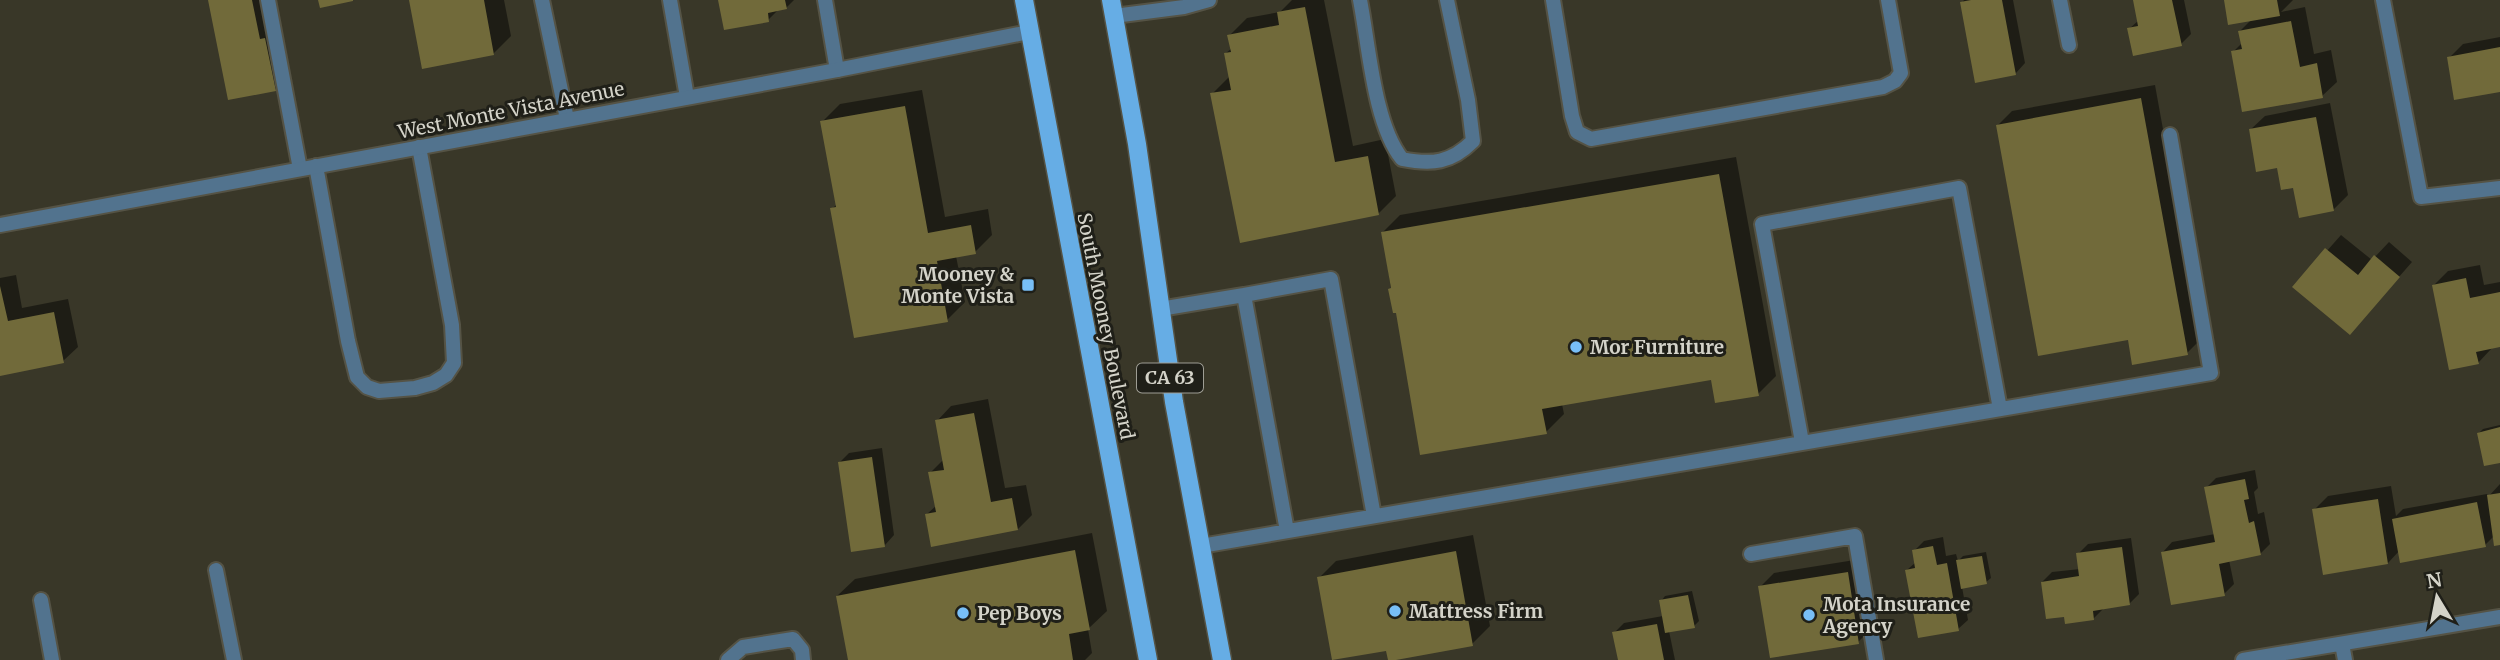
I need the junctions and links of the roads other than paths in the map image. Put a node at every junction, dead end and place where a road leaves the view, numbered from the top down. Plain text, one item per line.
1 (268, 0) edge
2 (542, 0) edge
3 (670, 0) edge
4 (825, 0) edge
5 (1024, 0) edge
6 (1209, 0) edge
7 (1360, 0) edge
8 (1447, 0) edge
9 (1553, 0) edge
10 (1888, 0) edge
11 (2060, 0) edge
12 (2383, 0) edge
13 (1112, 8) edge
14 (1029, 32) junction
15 (2069, 45) dead end
16 (836, 70) junction
17 (687, 97) junction
18 (566, 119) junction
19 (2170, 135) dead end
20 (419, 147) junction
21 (316, 166) junction
22 (300, 169) junction
23 (2500, 188) edge
24 (0, 225) edge
25 (1244, 295) junction
26 (1160, 309) junction
27 (2000, 409) junction
28 (1802, 442) junction
29 (1374, 516) junction
30 (1287, 531) junction
31 (1201, 546) junction
32 (1751, 554) dead end
33 (216, 570) dead end
34 (41, 600) dead end
35 (2500, 617) edge
36 (2342, 644) junction
37 (52, 660) edge
38 (234, 660) edge
39 (728, 660) edge
40 (803, 660) edge
41 (1148, 660) edge
42 (1222, 660) edge
43 (1876, 660) edge
44 (2243, 660) edge
45 (2345, 660) edge

1 - 22 street
2 - 18 street
3 - 17 street
4 - 16 street
5 - 14 main road, South Mooney Boulevard
6 - 13 street
7 - 8 street
9 - 10 street
11 - 15 street
12 - 23 street
13 - 26 main road, CA 63
14 - 16 street, West Monte Vista Avenue
14 - 41 main road, South Mooney Boulevard
16 - 17 street, West Monte Vista Avenue
17 - 18 street, West Monte Vista Avenue
18 - 20 street, West Monte Vista Avenue
19 - 27 street
20 - 21 street, West Monte Vista Avenue
20 - 21 street
21 - 22 street, West Monte Vista Avenue
22 - 24 street, West Monte Vista Avenue
25 - 26 street
25 - 29 street
25 - 30 street
26 - 31 main road, CA 63
27 - 28 street
27 - 28 street
28 - 29 street
29 - 30 street
30 - 31 street
31 - 42 main road, CA 63
32 - 43 street
33 - 38 street
34 - 37 street
35 - 36 street
36 - 44 street
36 - 45 street
39 - 40 street

